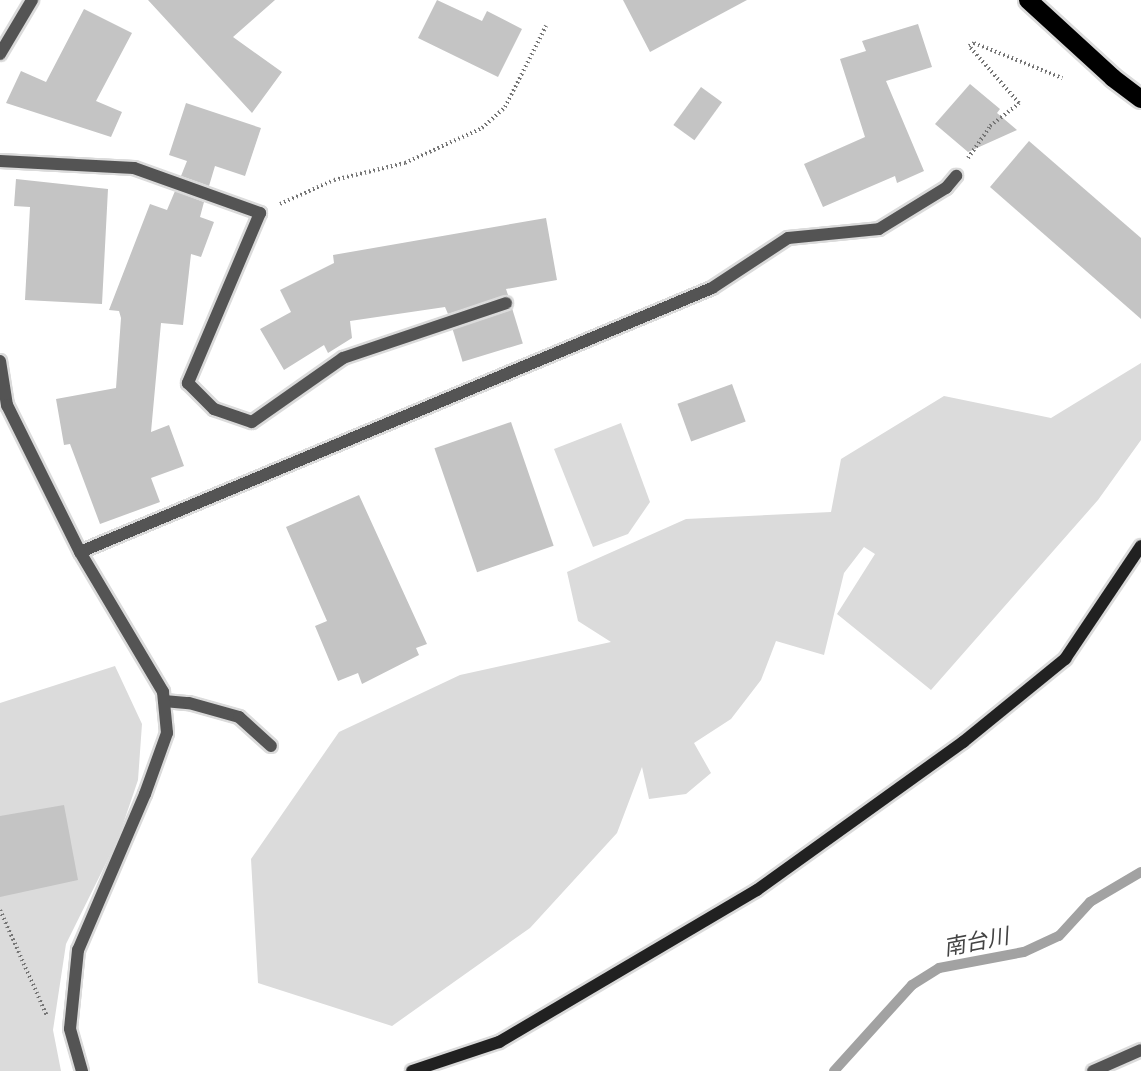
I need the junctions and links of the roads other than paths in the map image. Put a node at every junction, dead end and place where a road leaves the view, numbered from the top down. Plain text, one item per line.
1 (32, 0) edge
2 (1028, 0) edge
3 (0, 54) edge
4 (1141, 99) edge
5 (0, 160) edge
6 (956, 176) road end
7 (506, 303) dead end
8 (0, 361) edge
9 (1141, 546) edge
10 (80, 552) junction
11 (164, 701) junction
12 (271, 746) dead end
13 (1141, 1050) edge
14 (82, 1071) edge
15 (412, 1071) edge
16 (1094, 1071) edge

1 - 3 street
2 - 4 highway
5 - 7 street
6 - 10 street
8 - 10 street
9 - 15 street
10 - 11 street
11 - 12 street
11 - 14 street
13 - 16 street

